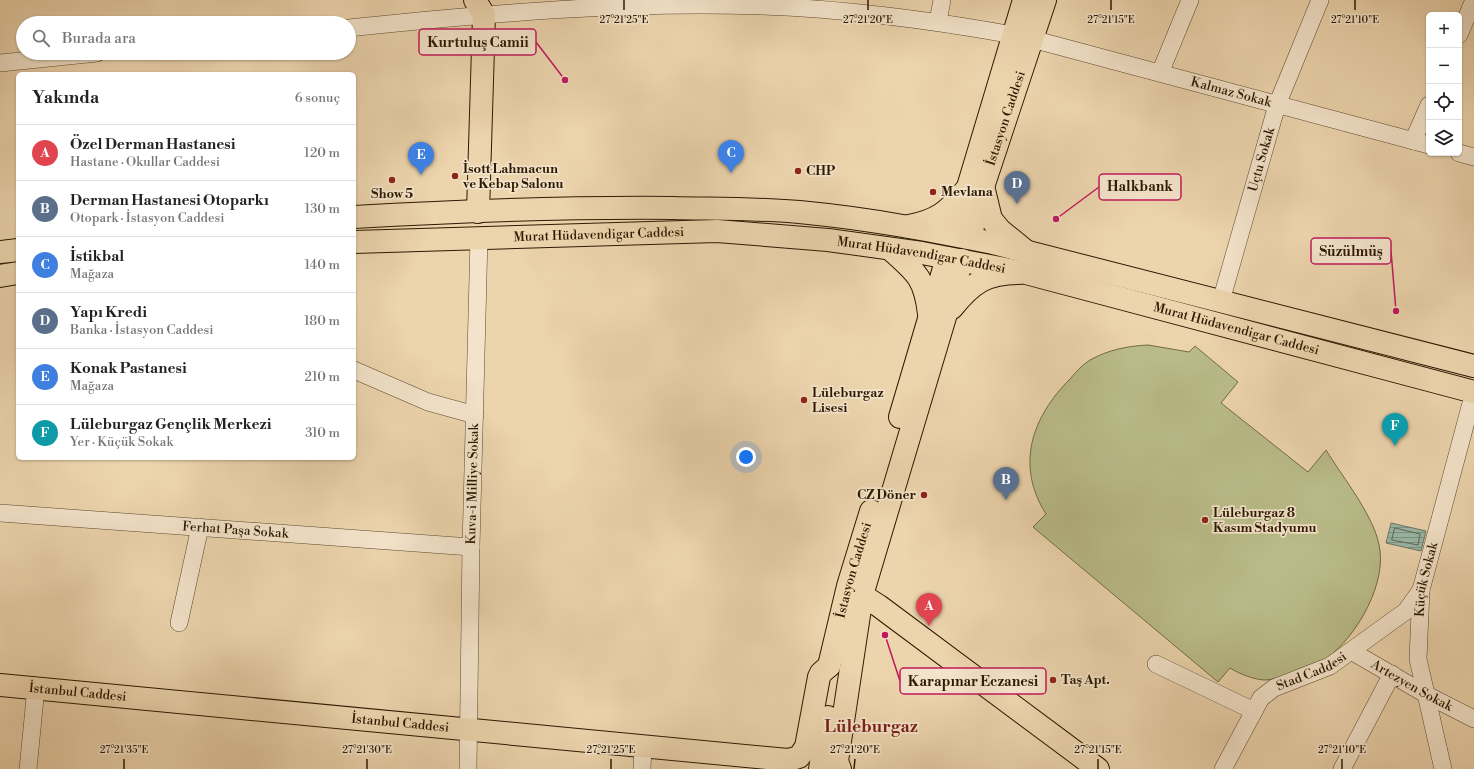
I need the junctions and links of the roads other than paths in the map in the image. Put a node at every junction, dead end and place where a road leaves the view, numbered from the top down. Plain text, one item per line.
1 (942, 0) edge
2 (1024, 0) edge
3 (1045, 0) edge
4 (1190, 0) edge
5 (1320, 0) edge
6 (1474, 0) edge
7 (671, 3) edge
8 (562, 5) edge
9 (479, 7) edge
10 (938, 22) junction
11 (356, 27) edge
12 (1462, 28) edge
13 (1023, 37) junction
14 (29, 60) edge
15 (0, 63) edge
16 (1160, 73) junction
17 (1277, 105) junction
18 (1426, 119) edge
19 (1421, 143) edge
20 (1462, 154) edge
21 (1474, 157) edge
22 (976, 187) junction
23 (478, 212) junction
24 (356, 217) edge
25 (909, 226) junction
26 (962, 236) junction
27 (479, 238) junction
28 (356, 242) edge
29 (890, 249) junction
30 (16, 250) edge
31 (0, 252) edge
32 (955, 259) junction
33 (1026, 262) junction
34 (16, 274) edge
35 (0, 276) edge
36 (1222, 301) junction
37 (938, 316) junction
38 (1474, 366) edge
39 (356, 371) edge
40 (1474, 392) edge
41 (475, 415) junction
42 (0, 513) edge
43 (200, 527) junction
44 (471, 547) junction
45 (855, 590) junction
46 (1421, 590) junction
47 (179, 623) dead end
48 (1351, 651) junction
49 (1156, 664) dead end
50 (829, 666) junction
51 (1392, 674) junction
52 (0, 685) edge
53 (36, 688) junction
54 (1427, 696) junction
55 (1254, 711) junction
56 (1474, 719) edge
57 (468, 730) junction
58 (643, 746) junction
59 (799, 757) junction
60 (830, 765) edge
61 (28, 769) edge
62 (468, 769) edge
63 (642, 769) edge
64 (1098, 769) edge
65 (1223, 769) edge
66 (1342, 769) edge
67 (1442, 769) edge

1 - 10 street
2 - 13 main road, İstasyon Caddesi
3 - 13 main road, İstasyon Caddesi
4 - 16 street
5 - 17 street, Uçtu Sokak
6 - 12 street
7 - 8 street, Kalmaz Sokak
7 - 10 street, Kalmaz Sokak
8 - 9 street, Kalmaz Sokak
9 - 11 street, Kalmaz Sokak
9 - 23 main road
10 - 13 street, Kalmaz Sokak
13 - 16 street, Kalmaz Sokak
13 - 22 main road, İstasyon Caddesi
14 - 15 street
16 - 17 street, Kalmaz Sokak
17 - 19 street, Kalmaz Sokak
17 - 36 street, Uçtu Sokak
18 - 19 street
20 - 21 street
22 - 25 main road
22 - 26 main road, İstasyon Caddesi
22 - 33 main road
23 - 24 main road, Murat Hüdavendigar Caddesi
23 - 25 main road, Murat Hüdavendigar Caddesi
25 - 26 main road, Murat Hüdavendigar Caddesi
26 - 32 main road, İstasyon Caddesi
26 - 33 main road, Murat Hüdavendigar Caddesi
27 - 28 main road, Murat Hüdavendigar Caddesi
27 - 29 main road, Murat Hüdavendigar Caddesi
27 - 41 street, Kuva-i Milliye Sokak
29 - 32 main road, Murat Hüdavendigar Caddesi
29 - 37 main road
30 - 31 main road
32 - 33 main road, Murat Hüdavendigar Caddesi
32 - 37 main road, İstasyon Caddesi
33 - 36 main road, Murat Hüdavendigar Caddesi
33 - 37 main road
33 - 40 main road, Murat Hüdavendigar Caddesi
34 - 35 main road
36 - 38 main road, Murat Hüdavendigar Caddesi
37 - 45 main road, İstasyon Caddesi
39 - 41 street
40 - 46 street, Küçük Sokak
41 - 44 street, Kuva-i Milliye Sokak
42 - 43 street, Ferhat Paşa Sokak
43 - 44 street, Ferhat Paşa Sokak
43 - 47 street
44 - 57 street, Kuva-i Milliye Sokak
45 - 50 main road, İstasyon Caddesi
45 - 60 main road
45 - 64 main road
46 - 48 street, Stad Caddesi
46 - 54 street, Küçük Sokak
48 - 51 street, Artezyen Sokak
48 - 55 street, Stad Caddesi
49 - 55 street
50 - 59 main road
50 - 60 main road, İstasyon Caddesi
51 - 54 street, Artezyen Sokak
51 - 66 street
52 - 53 main road, İstanbul Caddesi
53 - 57 main road, İstanbul Caddesi
53 - 61 street
54 - 56 street, Artezyen Sokak
54 - 67 street, Küçük Sokak
55 - 65 street, Stad Caddesi
57 - 58 main road, İstanbul Caddesi
57 - 62 street, Kuva-i Milliye Sokak
58 - 59 main road, İstanbul Caddesi
58 - 63 street
59 - 60 street, İstanbul Caddesi

